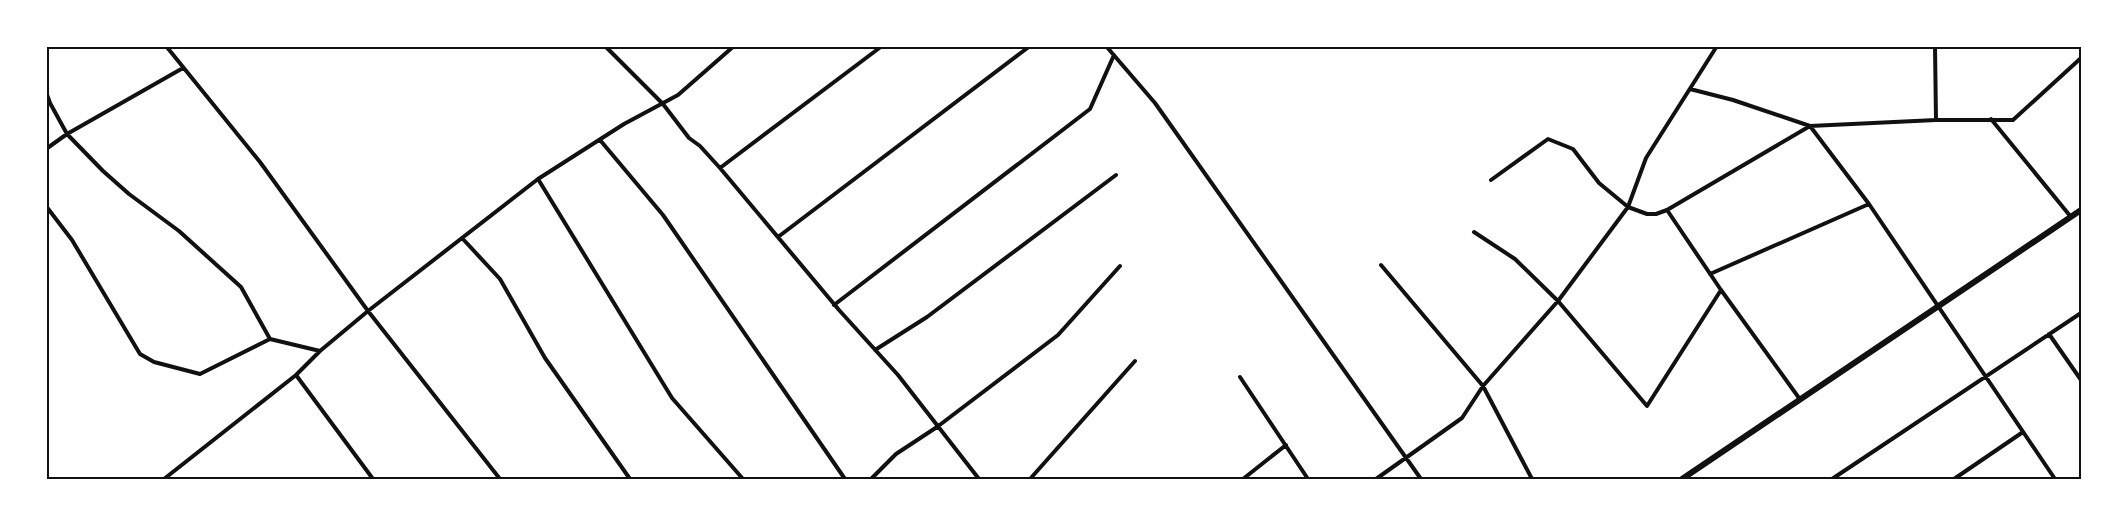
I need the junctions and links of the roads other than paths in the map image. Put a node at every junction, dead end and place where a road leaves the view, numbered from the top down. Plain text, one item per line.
1 (166, 46) edge
2 (605, 46) edge
3 (734, 46) edge
4 (882, 46) edge
5 (1030, 46) edge
6 (1106, 46) edge
7 (1716, 46) edge
8 (1935, 46) edge
9 (1114, 55) junction
10 (2081, 58) edge
11 (183, 68) junction
12 (1690, 89) junction
13 (46, 92) edge
14 (662, 104) junction
15 (1991, 119) junction
16 (1936, 120) junction
17 (1810, 126) junction
18 (67, 134) junction
19 (600, 140) junction
20 (46, 149) edge
21 (720, 168) junction
22 (1116, 175) dead end
23 (538, 180) junction
24 (1491, 180) dead end
25 (1869, 204) junction
26 (46, 206) edge
27 (1628, 207) junction
28 (1667, 210) junction
29 (2081, 210) edge
30 (2071, 217) junction
31 (1474, 232) dead end
32 (778, 237) junction
33 (462, 238) junction
34 (1381, 265) dead end
35 (1120, 266) dead end
36 (1710, 274) junction
37 (1721, 290) junction
38 (1558, 302) junction
39 (834, 305) junction
40 (1940, 306) junction
41 (368, 311) junction
42 (2081, 313) edge
43 (2049, 334) junction
44 (270, 339) junction
45 (875, 350) junction
46 (320, 351) junction
47 (1135, 361) dead end
48 (296, 375) junction
49 (1240, 377) dead end
50 (1986, 377) junction
51 (2081, 380) edge
52 (1483, 386) junction
53 (1799, 398) junction
54 (937, 427) junction
55 (2023, 432) junction
56 (1286, 445) junction
57 (1406, 457) junction
58 (1691, 476) edge
59 (164, 479) edge
60 (373, 479) edge
61 (500, 479) edge
62 (630, 479) edge
63 (743, 479) edge
64 (845, 479) edge
65 (871, 479) edge
66 (979, 479) edge
67 (1030, 479) edge
68 (1243, 479) edge
69 (1308, 479) edge
70 (1376, 479) edge
71 (1420, 479) edge
72 (1532, 479) edge
73 (1682, 479) edge
74 (1832, 479) edge
75 (1954, 479) edge
76 (2056, 479) edge

1 - 11 street
2 - 14 street
3 - 14 street
4 - 21 street
5 - 32 street
6 - 9 street
7 - 12 street
8 - 16 street
9 - 39 street
9 - 57 street
10 - 15 street
11 - 18 street
11 - 41 street
12 - 17 street
12 - 27 street
13 - 18 street
14 - 19 street
14 - 21 street
15 - 16 street
15 - 30 street
16 - 17 street
17 - 25 street
17 - 28 street
18 - 20 street
18 - 44 street
19 - 23 street
19 - 64 street
21 - 32 street
22 - 45 street
23 - 33 street
23 - 63 street
24 - 27 street
25 - 36 street
25 - 40 street
26 - 44 street
27 - 28 street
27 - 38 street
28 - 36 street
29 - 30 highway
30 - 40 highway
31 - 38 street
32 - 39 street
33 - 41 street
33 - 62 street
34 - 52 street
35 - 54 street
36 - 37 street
37 - 38 street
37 - 53 street
38 - 52 street
39 - 45 street
40 - 50 street
40 - 53 highway
41 - 46 street
41 - 61 street
42 - 43 street
43 - 50 street
43 - 51 street
44 - 46 street
45 - 54 street
46 - 48 street
47 - 67 street
48 - 59 street
48 - 60 street
49 - 56 street
50 - 55 street
50 - 74 street
52 - 57 street
52 - 72 street
53 - 58 highway
54 - 65 street
54 - 66 street
55 - 75 street
55 - 76 street
56 - 68 street
56 - 69 street
57 - 70 street
57 - 71 street
58 - 73 highway

